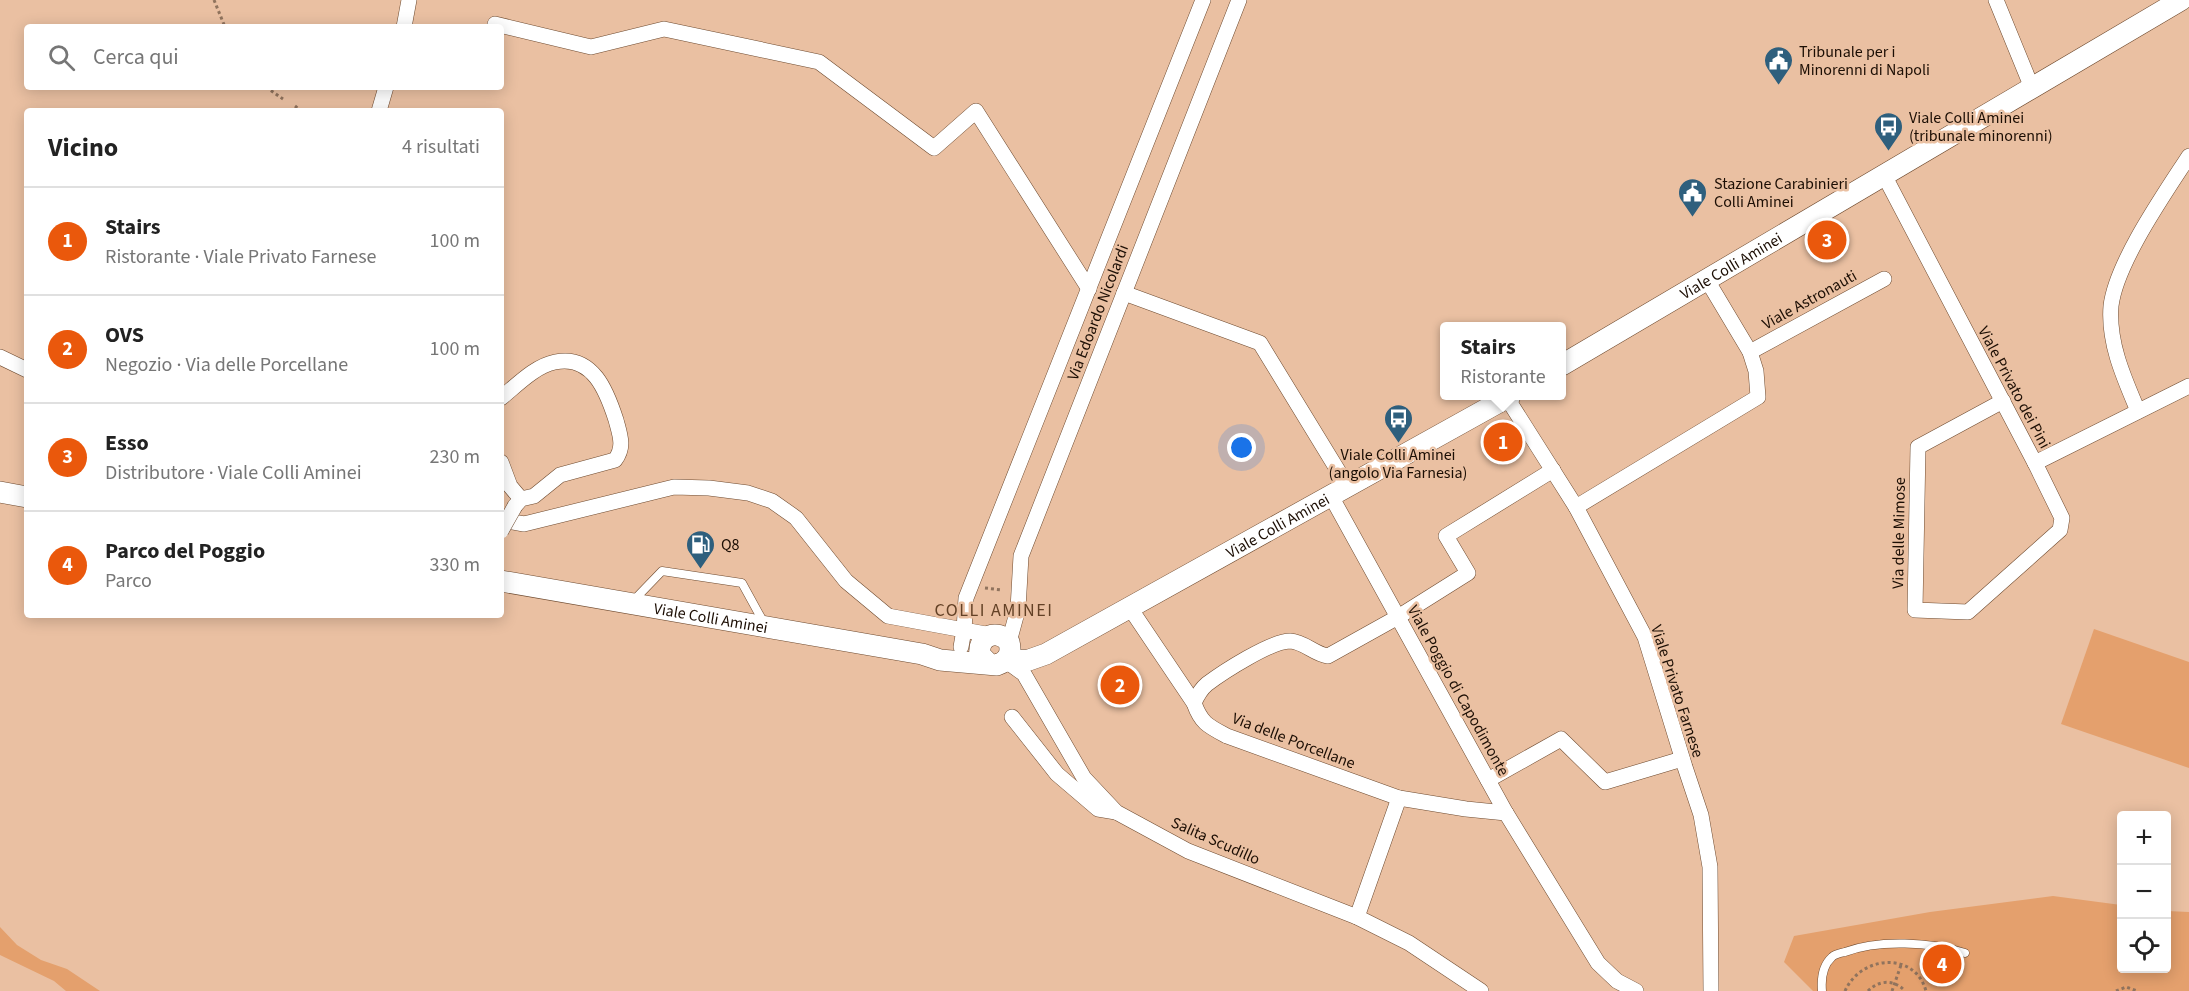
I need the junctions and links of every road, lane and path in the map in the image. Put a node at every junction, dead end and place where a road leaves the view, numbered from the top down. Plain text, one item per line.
1 (214, 0) edge
2 (409, 0) edge
3 (1203, 0) edge
4 (1239, 0) edge
5 (1996, 0) edge
6 (2181, 0) edge
7 (224, 24) edge
8 (405, 24) edge
9 (504, 26) edge
10 (2032, 88) junction
11 (270, 90) edge
12 (385, 90) edge
13 (283, 99) dead end
14 (295, 106) dead end
15 (297, 108) edge
16 (380, 108) edge
17 (2189, 156) edge
18 (1884, 175) junction
19 (1884, 279) dead end
20 (1707, 280) junction
21 (1089, 289) junction
22 (1124, 293) junction
23 (1750, 352) junction
24 (0, 357) edge
25 (1566, 363) edge
26 (24, 369) edge
27 (2189, 386) edge
28 (504, 396) edge
29 (1504, 400) edge
30 (1511, 400) edge
31 (2003, 401) junction
32 (2138, 411) junction
33 (2035, 463) junction
34 (504, 470) edge
35 (1553, 470) junction
36 (1339, 491) junction
37 (0, 492) edge
38 (24, 496) edge
39 (518, 502) junction
40 (1576, 507) junction
41 (504, 521) edge
42 (504, 526) edge
43 (504, 582) edge
44 (983, 587) dead end
45 (1008, 591) dead end
46 (630, 603) junction
47 (1130, 608) junction
48 (1398, 617) junction
49 (767, 627) junction
50 (986, 646) junction
51 (922, 654) junction
52 (1194, 703) junction
53 (1012, 717) dead end
54 (1682, 759) junction
55 (1488, 780) junction
56 (1399, 798) junction
57 (1116, 812) junction
58 (1506, 813) junction
59 (1357, 917) junction
60 (1965, 953) dead end
61 (1900, 965) junction
62 (1894, 983) junction
63 (1475, 988) edge
64 (1636, 991) edge
65 (1710, 991) edge
66 (1822, 991) edge
67 (1845, 991) edge
68 (1868, 991) edge
69 (1892, 991) edge
70 (1905, 991) edge
71 (1926, 991) edge
72 (2116, 991) edge
73 (2137, 991) edge

1 - 7 path
2 - 8 street
3 - 21 street, Via Edoardo Nicolardi
4 - 22 street, Via Edoardo Nicolardi
5 - 10 street
6 - 10 main road, Viale Colli Aminei
9 - 21 street
10 - 18 main road, Viale Colli Aminei
11 - 13 path
12 - 16 street
14 - 15 path
17 - 32 street
18 - 20 main road, Viale Colli Aminei
18 - 31 street, Viale Privato dei Pini
19 - 23 street, Viale Astronauti
20 - 23 street
20 - 25 main road, Viale Colli Aminei
21 - 50 street, Via Edoardo Nicolardi
22 - 36 street, Viale Poggio di Capodimonte
22 - 50 street, Via Edoardo Nicolardi
23 - 40 street
24 - 26 street
27 - 32 street, Viale Privato dei Pini
28 - 39 street
29 - 36 main road, Viale Colli Aminei
30 - 35 street, Viale Privato Farnese
31 - 33 street, Viale Privato dei Pini
31 - 33 street, Via delle Mimose
32 - 33 street, Viale Privato dei Pini
34 - 39 street
35 - 40 street, Viale Privato Farnese
35 - 48 street
36 - 47 main road, Viale Colli Aminei
36 - 48 street, Viale Poggio di Capodimonte
37 - 38 main road
39 - 42 street, bridge
40 - 54 street, Viale Privato Farnese
41 - 50 street
43 - 46 main road, Viale Colli Aminei
44 - 45 path
46 - 49 main road, Viale Colli Aminei
46 - 49 lane
47 - 50 main road, Viale Colli Aminei
47 - 52 street, Via delle Porcellane
48 - 52 street
48 - 55 street, Viale Poggio di Capodimonte
49 - 51 main road, Viale Colli Aminei
50 - 51 main road, Viale Colli Aminei
50 - 51 main road, Viale Colli Aminei
50 - 57 street, Salita Scudillo
52 - 56 street, Via delle Porcellane
53 - 57 street
54 - 55 street
54 - 65 street, Viale Privato Farnese
55 - 58 street, Viale Poggio di Capodimonte
56 - 58 street, Via delle Porcellane
56 - 59 street
57 - 59 street, Salita Scudillo
58 - 64 street, Viale Poggio di Capodimonte
59 - 63 street, Salita Scudillo
60 - 66 lane
61 - 62 path
61 - 67 path
61 - 71 path
62 - 68 path
62 - 69 path
62 - 70 path
72 - 73 path

